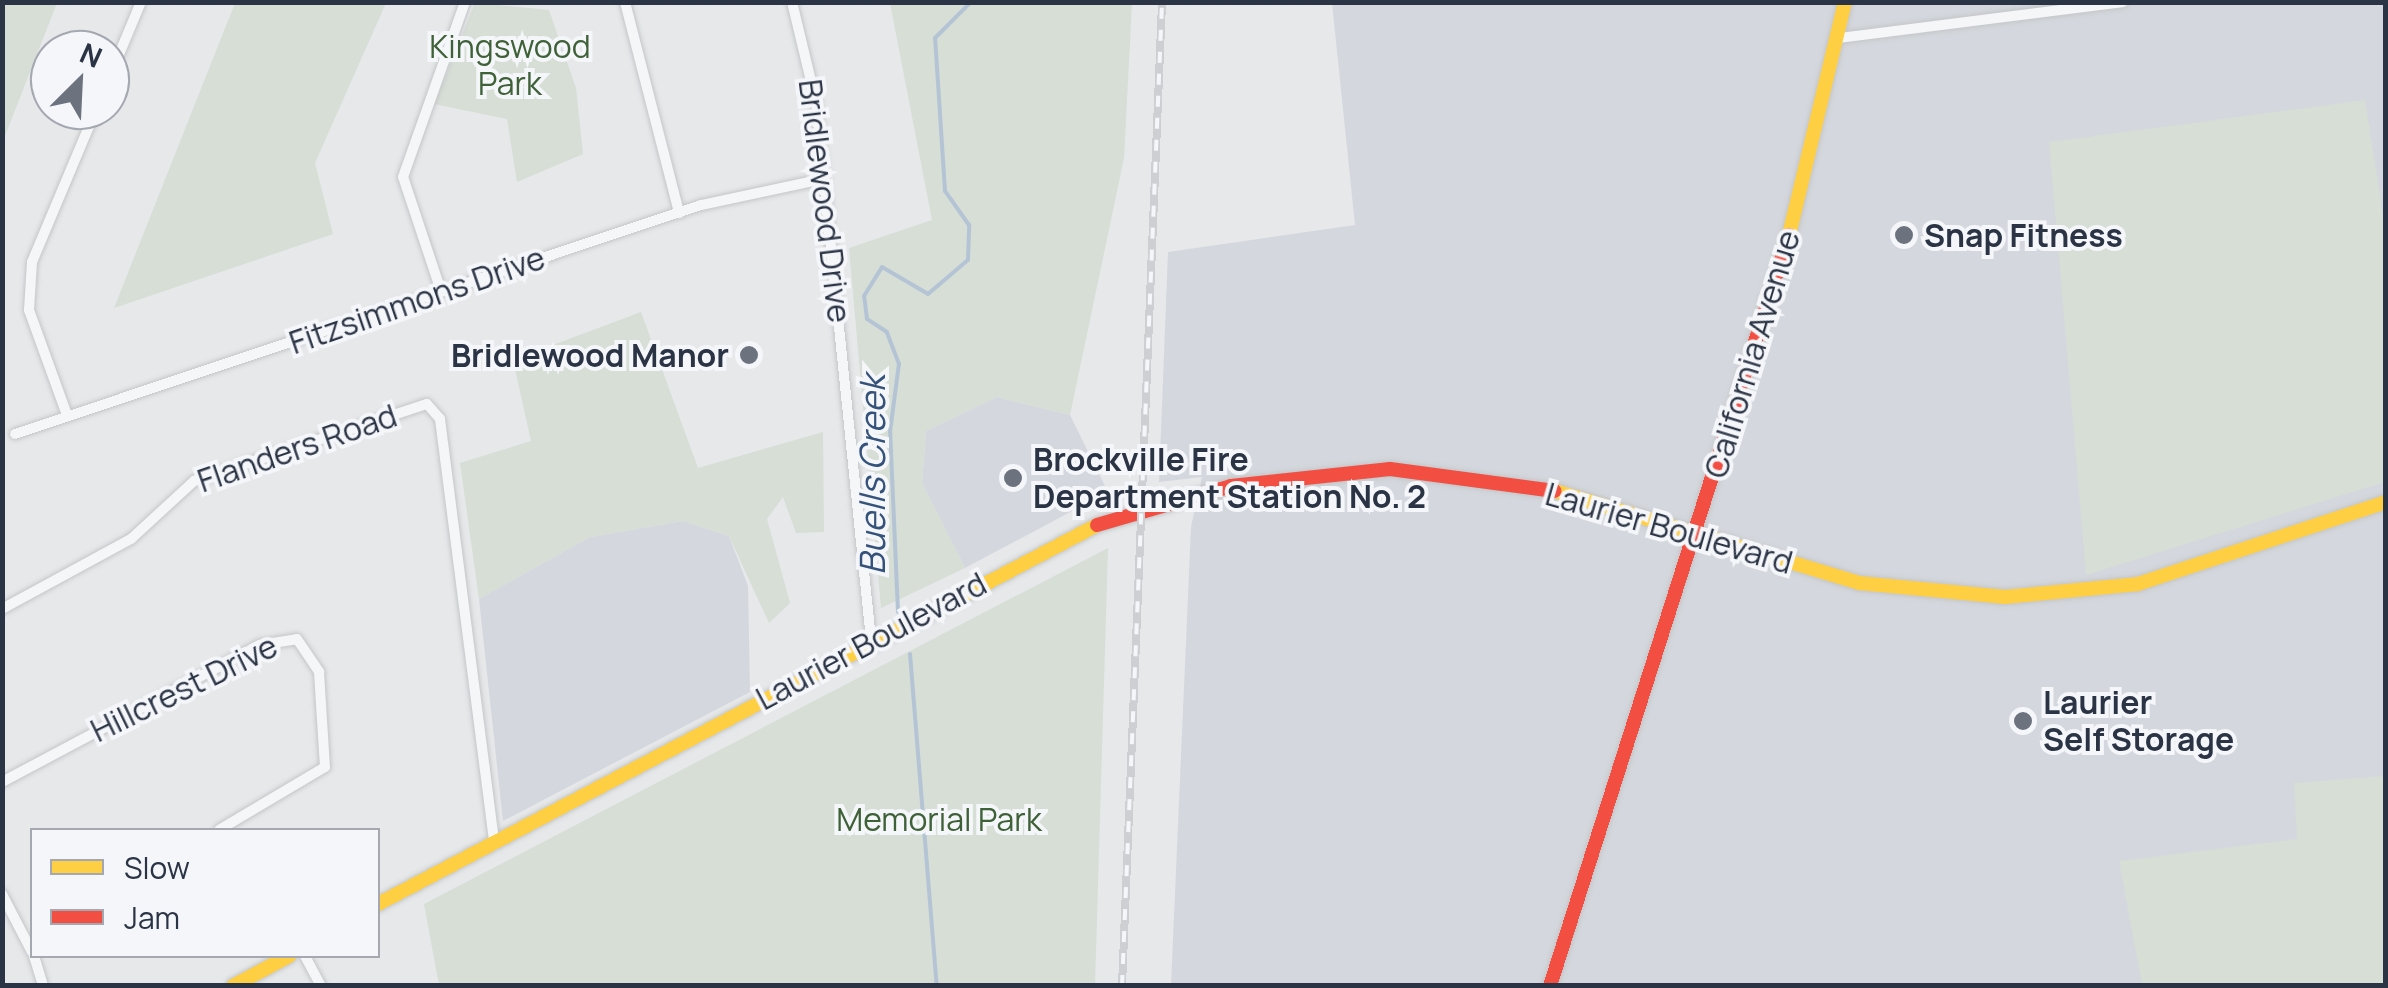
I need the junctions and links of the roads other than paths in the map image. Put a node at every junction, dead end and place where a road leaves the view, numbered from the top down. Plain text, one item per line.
1 (141, 2) edge
2 (464, 2) edge
3 (625, 2) edge
4 (792, 2) edge
5 (1845, 2) edge
6 (2123, 2) edge
7 (129, 30) edge
8 (1840, 38) junction
9 (88, 130) edge
10 (823, 178) junction
11 (678, 212) junction
12 (440, 291) junction
13 (67, 415) junction
14 (15, 434) dead end
15 (2386, 502) edge
16 (1696, 534) junction
17 (2, 609) edge
18 (871, 640) junction
19 (2, 782) edge
20 (222, 828) edge
21 (494, 838) junction
22 (2, 894) edge
23 (380, 903) edge
24 (28, 927) edge
25 (34, 958) edge
26 (285, 958) edge
27 (306, 958) edge
28 (43, 986) edge
29 (234, 986) edge
30 (321, 986) edge
31 (1550, 986) edge

1 - 7 street
2 - 12 street
3 - 11 street
4 - 10 street, Bridlewood Drive
5 - 8 street, California Avenue
6 - 8 street
8 - 16 street, California Avenue
9 - 13 street
10 - 11 street, Fitzsimmons Drive
10 - 18 street, Bridlewood Drive
11 - 12 street, Fitzsimmons Drive
12 - 13 street, Fitzsimmons Drive
13 - 14 street, Fitzsimmons Drive
15 - 16 street, Laurier Boulevard
16 - 18 street, Laurier Boulevard
16 - 31 street, California Avenue
17 - 21 street, Flanders Road
18 - 21 street, Laurier Boulevard
19 - 20 street, Hillcrest Drive
21 - 23 street, Laurier Boulevard
22 - 24 street
25 - 28 street
26 - 29 street
27 - 30 street

